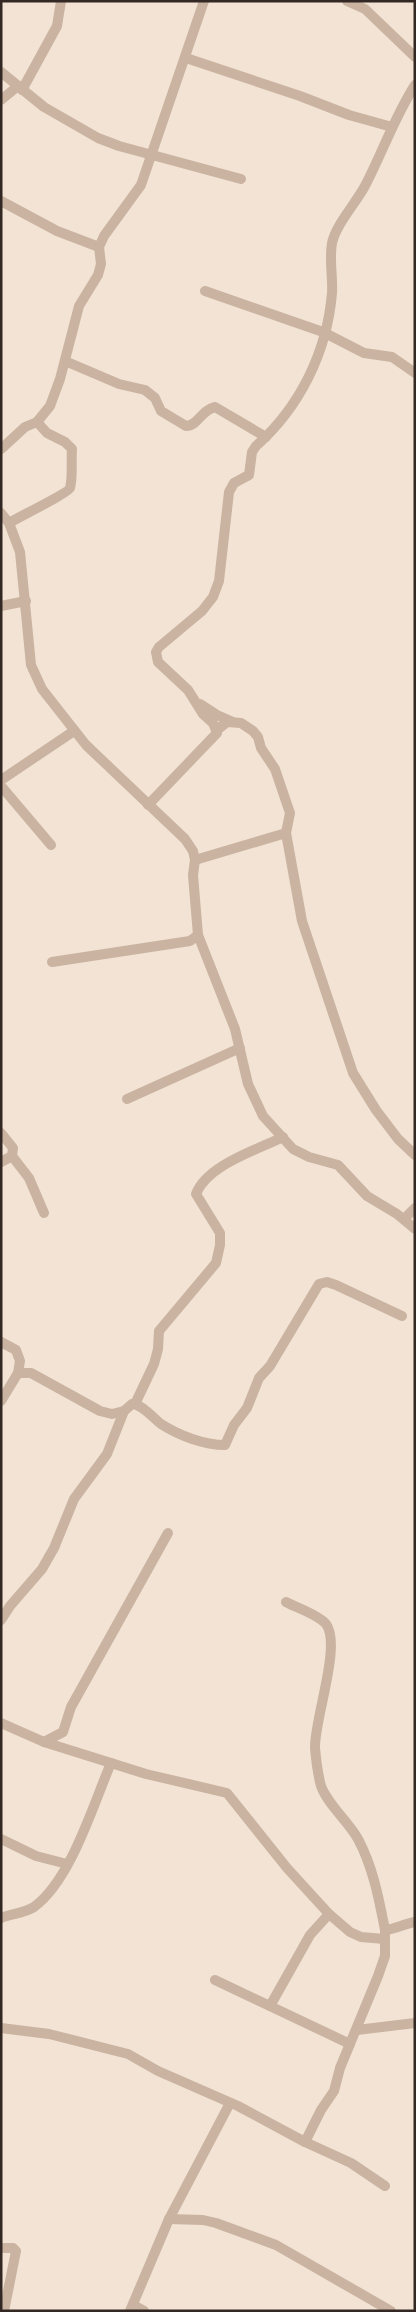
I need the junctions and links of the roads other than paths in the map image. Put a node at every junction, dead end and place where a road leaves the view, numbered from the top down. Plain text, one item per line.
1 (61, 1) edge
2 (204, 1) edge
3 (347, 1) edge
4 (415, 57) edge
5 (186, 58) junction
6 (1, 72) edge
7 (415, 85) edge
8 (20, 88) junction
9 (1, 100) edge
10 (392, 128) junction
11 (151, 154) junction
12 (241, 179) dead end
13 (1, 201) edge
14 (99, 247) junction
15 (205, 291) dead end
16 (324, 332) junction
17 (65, 361) junction
18 (415, 372) edge
19 (37, 422) junction
20 (266, 438) junction
21 (1, 448) edge
22 (1, 513) edge
23 (9, 523) junction
24 (26, 601) junction
25 (1, 606) edge
26 (194, 700) junction
27 (234, 722) junction
28 (217, 730) junction
29 (74, 731) junction
30 (1, 780) edge
31 (1, 786) edge
32 (148, 805) junction
33 (286, 833) junction
34 (51, 845) dead end
35 (195, 860) junction
36 (198, 935) junction
37 (52, 962) dead end
38 (240, 1048) junction
39 (128, 1099) dead end
40 (1, 1133) edge
41 (282, 1137) junction
42 (415, 1155) edge
43 (12, 1156) junction
44 (1, 1162) edge
45 (415, 1208) edge
46 (44, 1213) dead end
47 (404, 1219) junction
48 (415, 1229) edge
49 (402, 1316) dead end
50 (1, 1342) edge
51 (18, 1373) junction
52 (1, 1401) edge
53 (136, 1404) junction
54 (124, 1411) junction
55 (168, 1533) dead end
56 (286, 1602) dead end
57 (1, 1620) edge
58 (2, 1725) edge
59 (44, 1742) junction
60 (111, 1763) junction
61 (1, 1839) edge
62 (67, 1864) junction
63 (329, 1914) junction
64 (1, 1918) edge
65 (415, 1922) edge
66 (385, 1935) junction
67 (215, 1980) dead end
68 (270, 2006) junction
69 (415, 2023) edge
70 (1, 2028) edge
71 (357, 2030) junction
72 (350, 2044) junction
73 (230, 2103) junction
74 (305, 2142) junction
75 (385, 2186) dead end
76 (169, 2219) junction
77 (1, 2248) edge
78 (132, 2308) edge
79 (4, 2311) edge
80 (144, 2311) edge
81 (391, 2311) edge

1 - 8 street
2 - 5 street
3 - 4 street
5 - 10 street
5 - 11 street
6 - 8 street
7 - 10 street
8 - 9 street
8 - 11 street
10 - 16 street
11 - 12 street
11 - 14 street
13 - 14 street
14 - 17 street
15 - 16 street
16 - 18 street
16 - 20 street
17 - 19 street
17 - 20 street
19 - 21 street
19 - 23 street
20 - 26 street
22 - 23 street
23 - 24 street
24 - 25 street
24 - 29 street
26 - 27 street
26 - 28 street
27 - 28 street
27 - 33 street
28 - 32 street
29 - 30 street
29 - 32 street
31 - 34 street
32 - 35 street
33 - 35 street
33 - 42 street
35 - 36 street
36 - 37 street
36 - 38 street
38 - 39 street
38 - 41 street
40 - 43 street
41 - 47 street
41 - 53 street
43 - 44 street
43 - 46 street
45 - 47 street
47 - 48 street
49 - 53 street
50 - 51 street
51 - 52 street
51 - 54 street
53 - 54 street
54 - 57 street
55 - 59 street
56 - 66 street
58 - 59 street
59 - 60 street
60 - 62 street
60 - 63 street
61 - 62 street
62 - 64 street
63 - 66 street
63 - 68 street
65 - 66 street
66 - 71 street
67 - 68 street
68 - 72 street
69 - 71 street
70 - 73 street
71 - 72 street
72 - 74 street
73 - 74 street
73 - 76 street
74 - 75 street
76 - 78 street
76 - 81 street
77 - 79 street
78 - 80 street

